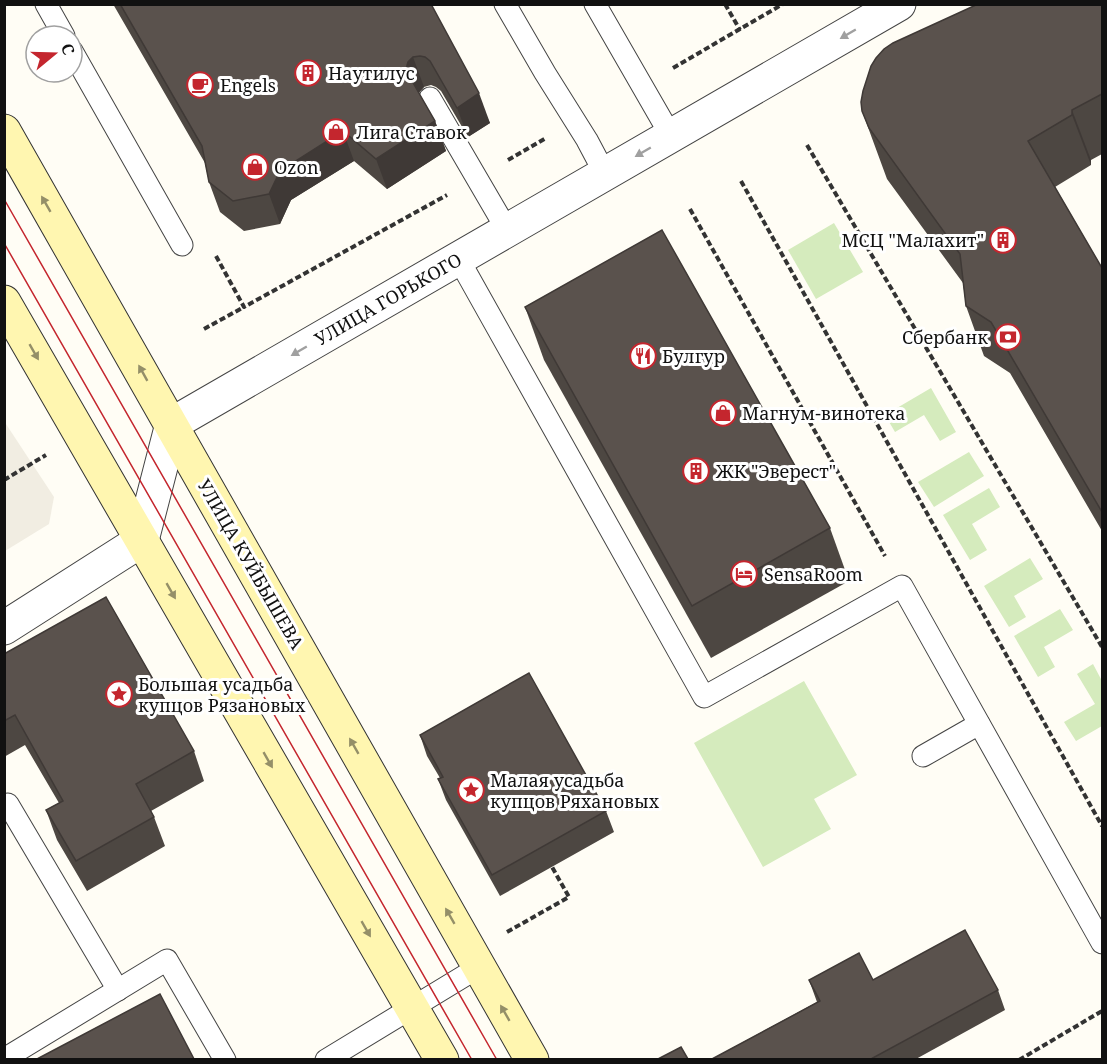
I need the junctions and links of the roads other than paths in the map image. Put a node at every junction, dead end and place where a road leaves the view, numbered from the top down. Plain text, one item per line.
1 (46, 4) edge
2 (505, 4) edge
3 (595, 4) edge
4 (899, 4) edge
5 (57, 24) edge
6 (84, 72) edge
7 (430, 98) dead end
8 (6, 136) edge
9 (671, 136) junction
10 (605, 174) junction
11 (507, 230) junction
12 (182, 245) dead end
13 (458, 258) junction
14 (4, 302) edge
15 (172, 424) junction
16 (142, 540) junction
17 (4, 628) edge
18 (979, 724) junction
19 (923, 756) dead end
20 (4, 806) edge
21 (1102, 943) edge
22 (479, 967) junction
23 (118, 990) junction
24 (411, 1007) junction
25 (4, 1059) edge
26 (225, 1059) edge
27 (326, 1059) edge
28 (442, 1059) edge
29 (532, 1059) edge

1 - 5 lane
2 - 10 lane
3 - 9 lane
4 -> 9 street, УЛИЦА ГОРЬКОГО
6 - 12 lane
7 - 11 lane
15 -> 8 main road, УЛИЦА КУЙБЫШЕВА
9 -> 10 street, УЛИЦА ГОРЬКОГО
10 - 11 street, УЛИЦА ГОРЬКОГО
11 - 13 street, УЛИЦА ГОРЬКОГО
13 -> 15 street, УЛИЦА ГОРЬКОГО
13 - 18 lane
14 -> 16 main road
15 - 16 street
22 -> 15 main road, УЛИЦА КУЙБЫШЕВА
16 - 17 street
16 -> 24 main road
18 - 19 lane
18 - 21 lane
20 - 23 lane
22 - 24 lane
29 -> 22 main road, УЛИЦА КУЙБЫШЕВА
23 - 25 lane
23 - 26 lane
24 - 27 lane
24 - 28 main road

